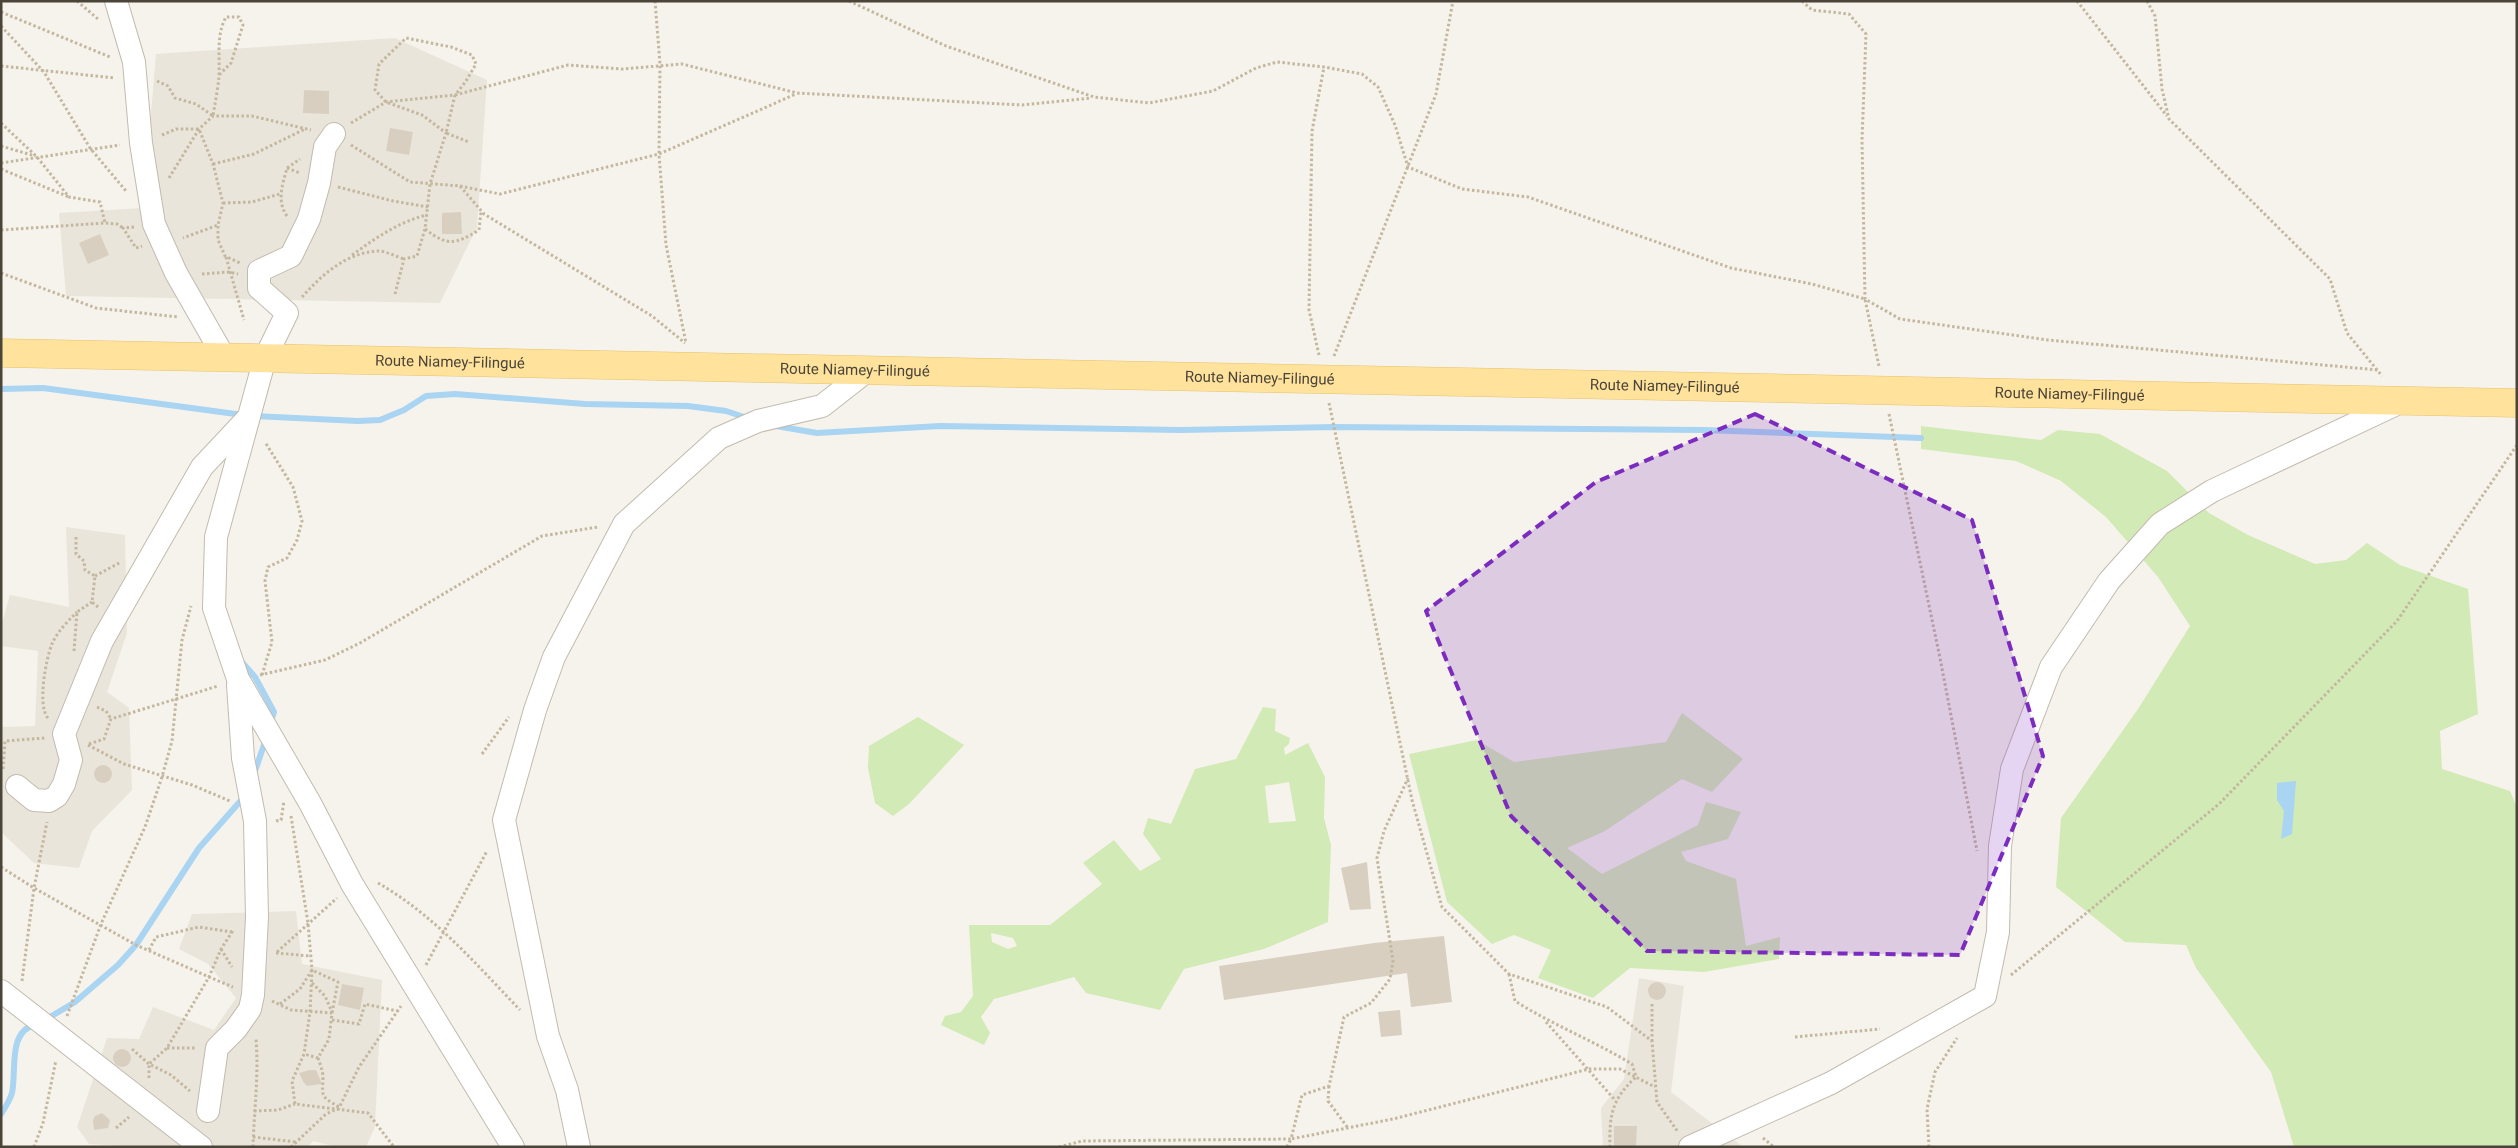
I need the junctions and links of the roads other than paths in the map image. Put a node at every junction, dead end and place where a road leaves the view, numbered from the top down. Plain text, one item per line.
1 (116, 1) edge
2 (334, 134) road end
3 (1, 353) edge
4 (224, 357) junction
5 (265, 358) junction
6 (868, 370) junction
7 (2404, 401) junction
8 (2517, 403) edge
9 (249, 416) junction
10 (238, 679) junction
11 (17, 786) road end
12 (1, 992) edge
13 (208, 1111) road end
14 (1686, 1143) edge
15 (201, 1147) edge
16 (513, 1147) edge
17 (579, 1147) edge

1 - 4 street
2 - 5 street
3 - 4 main road, Route Niamey-Filingué
4 - 5 main road, Route Niamey-Filingué
5 - 6 main road, Route Niamey-Filingué
5 - 9 street
6 - 7 main road, Route Niamey-Filingué
6 - 17 street
7 - 8 main road, Route Niamey-Filingué
7 - 14 street
9 - 10 street
9 - 11 street
10 - 13 street
10 - 16 street
12 - 15 street

